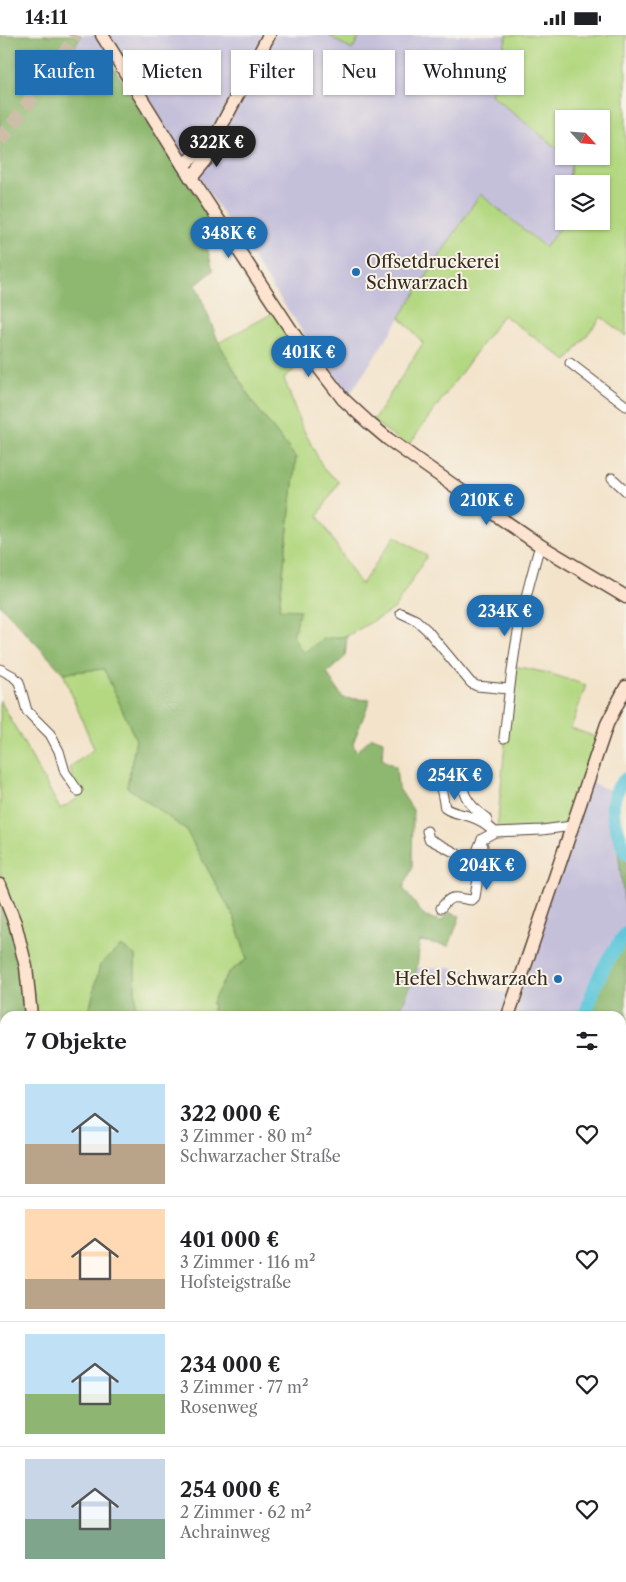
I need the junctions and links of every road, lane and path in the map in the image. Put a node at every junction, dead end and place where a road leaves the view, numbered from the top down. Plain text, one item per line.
1 (269, 35) edge
2 (104, 39) edge
3 (214, 139) junction
4 (183, 165) junction
5 (191, 177) junction
6 (570, 363) dead end
7 (626, 406) edge
8 (612, 478) dead end
9 (626, 491) edge
10 (542, 546) junction
11 (626, 597) edge
12 (401, 613) dead end
13 (0, 669) edge
14 (626, 687) edge
15 (509, 689) junction
16 (504, 738) dead end
17 (460, 767) dead end
18 (424, 776) dead end
19 (78, 791) dead end
20 (488, 824) junction
21 (572, 826) junction
22 (427, 831) dead end
23 (492, 833) junction
24 (0, 885) edge
25 (441, 908) dead end
26 (30, 1011) edge
27 (510, 1011) edge

1 - 3 main road
2 - 4 main road
3 - 4 main road
3 - 5 main road
4 - 5 main road
5 - 10 main road
6 - 7 street
8 - 9 street
10 - 11 main road
10 - 15 street
12 - 15 street
13 - 19 street
14 - 21 main road
15 - 16 street
17 - 20 street
18 - 20 street
20 - 23 street
21 - 23 street
21 - 27 main road
22 - 23 street
23 - 25 street
24 - 26 main road

